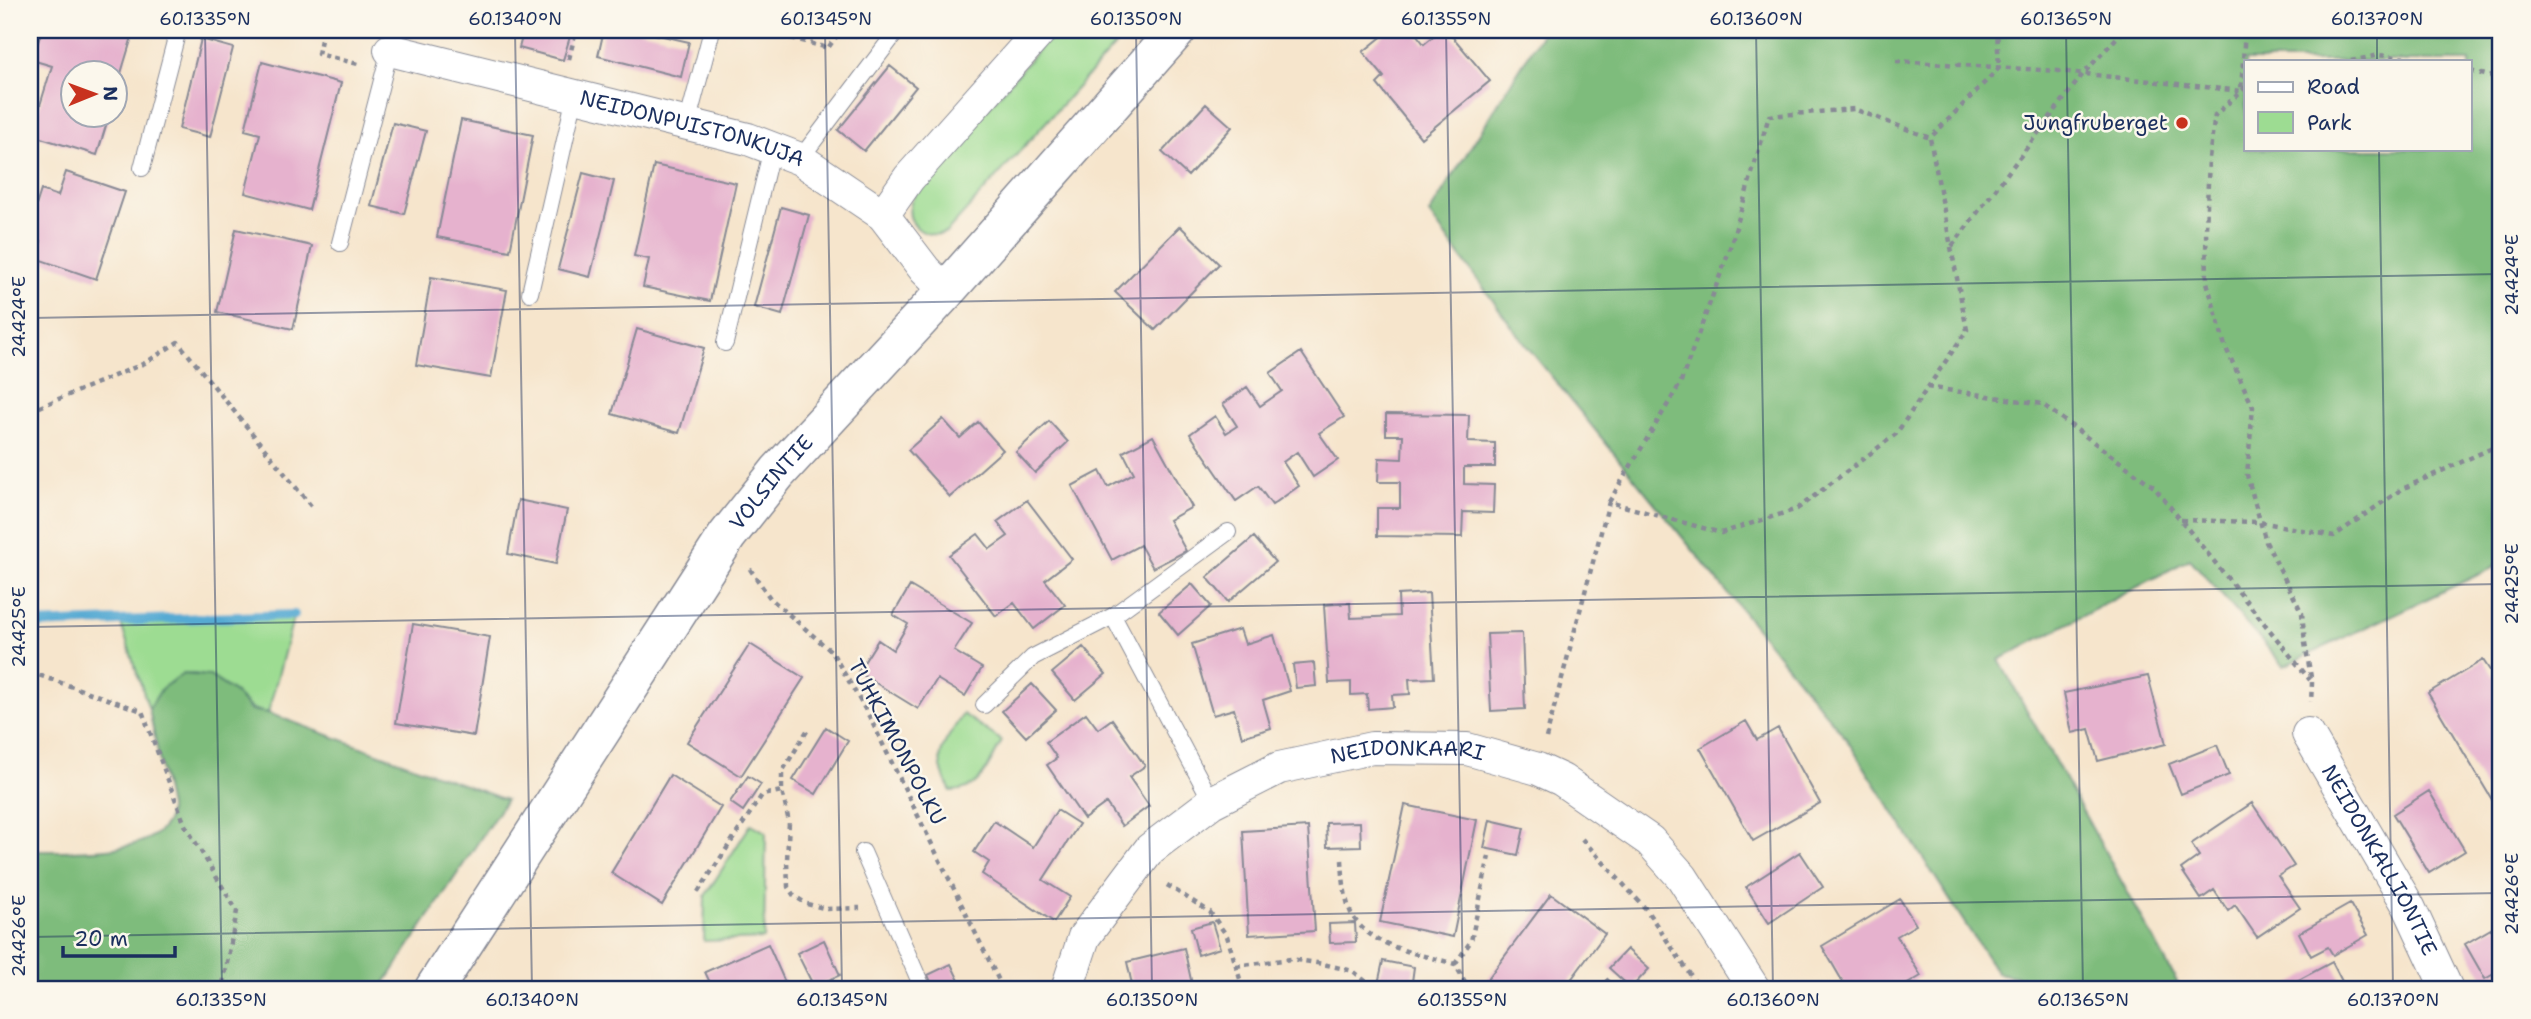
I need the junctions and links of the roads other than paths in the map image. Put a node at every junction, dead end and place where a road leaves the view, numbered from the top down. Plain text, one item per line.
1 (178, 30) edge
2 (712, 30) edge
3 (1041, 30) edge
4 (1177, 30) edge
5 (897, 31) edge
6 (392, 40) edge
7 (575, 96) junction
8 (687, 124) junction
9 (786, 154) junction
10 (142, 168) dead end
11 (883, 215) junction
12 (340, 243) dead end
13 (946, 291) junction
14 (530, 293) dead end
15 (725, 343) dead end
16 (1227, 532) dead end
17 (1113, 616) junction
18 (984, 705) dead end
19 (2308, 734) road end
20 (1212, 802) junction
21 (863, 852) dead end
22 (434, 989) edge
23 (923, 989) edge
24 (1067, 989) edge
25 (1754, 989) edge
26 (2447, 989) edge

1 - 10 lane
2 - 8 lane
3 - 11 street
4 - 13 street, VOLSINTIE
5 - 9 lane
6 - 7 street, NEIDONPUISTONKUJA
6 - 12 lane
7 - 8 street, NEIDONPUISTONKUJA
7 - 14 lane
8 - 9 street, NEIDONPUISTONKUJA
9 - 11 street, NEIDONPUISTONKUJA
9 - 15 lane
11 - 13 street, NEIDONPUISTONKUJA
13 - 22 street, VOLSINTIE
16 - 17 lane
17 - 18 lane
17 - 20 lane
19 - 26 street, NEIDONKALLIONTIE
20 - 24 street, NEIDONKAARI
20 - 25 street, NEIDONKAARI
21 - 23 lane

